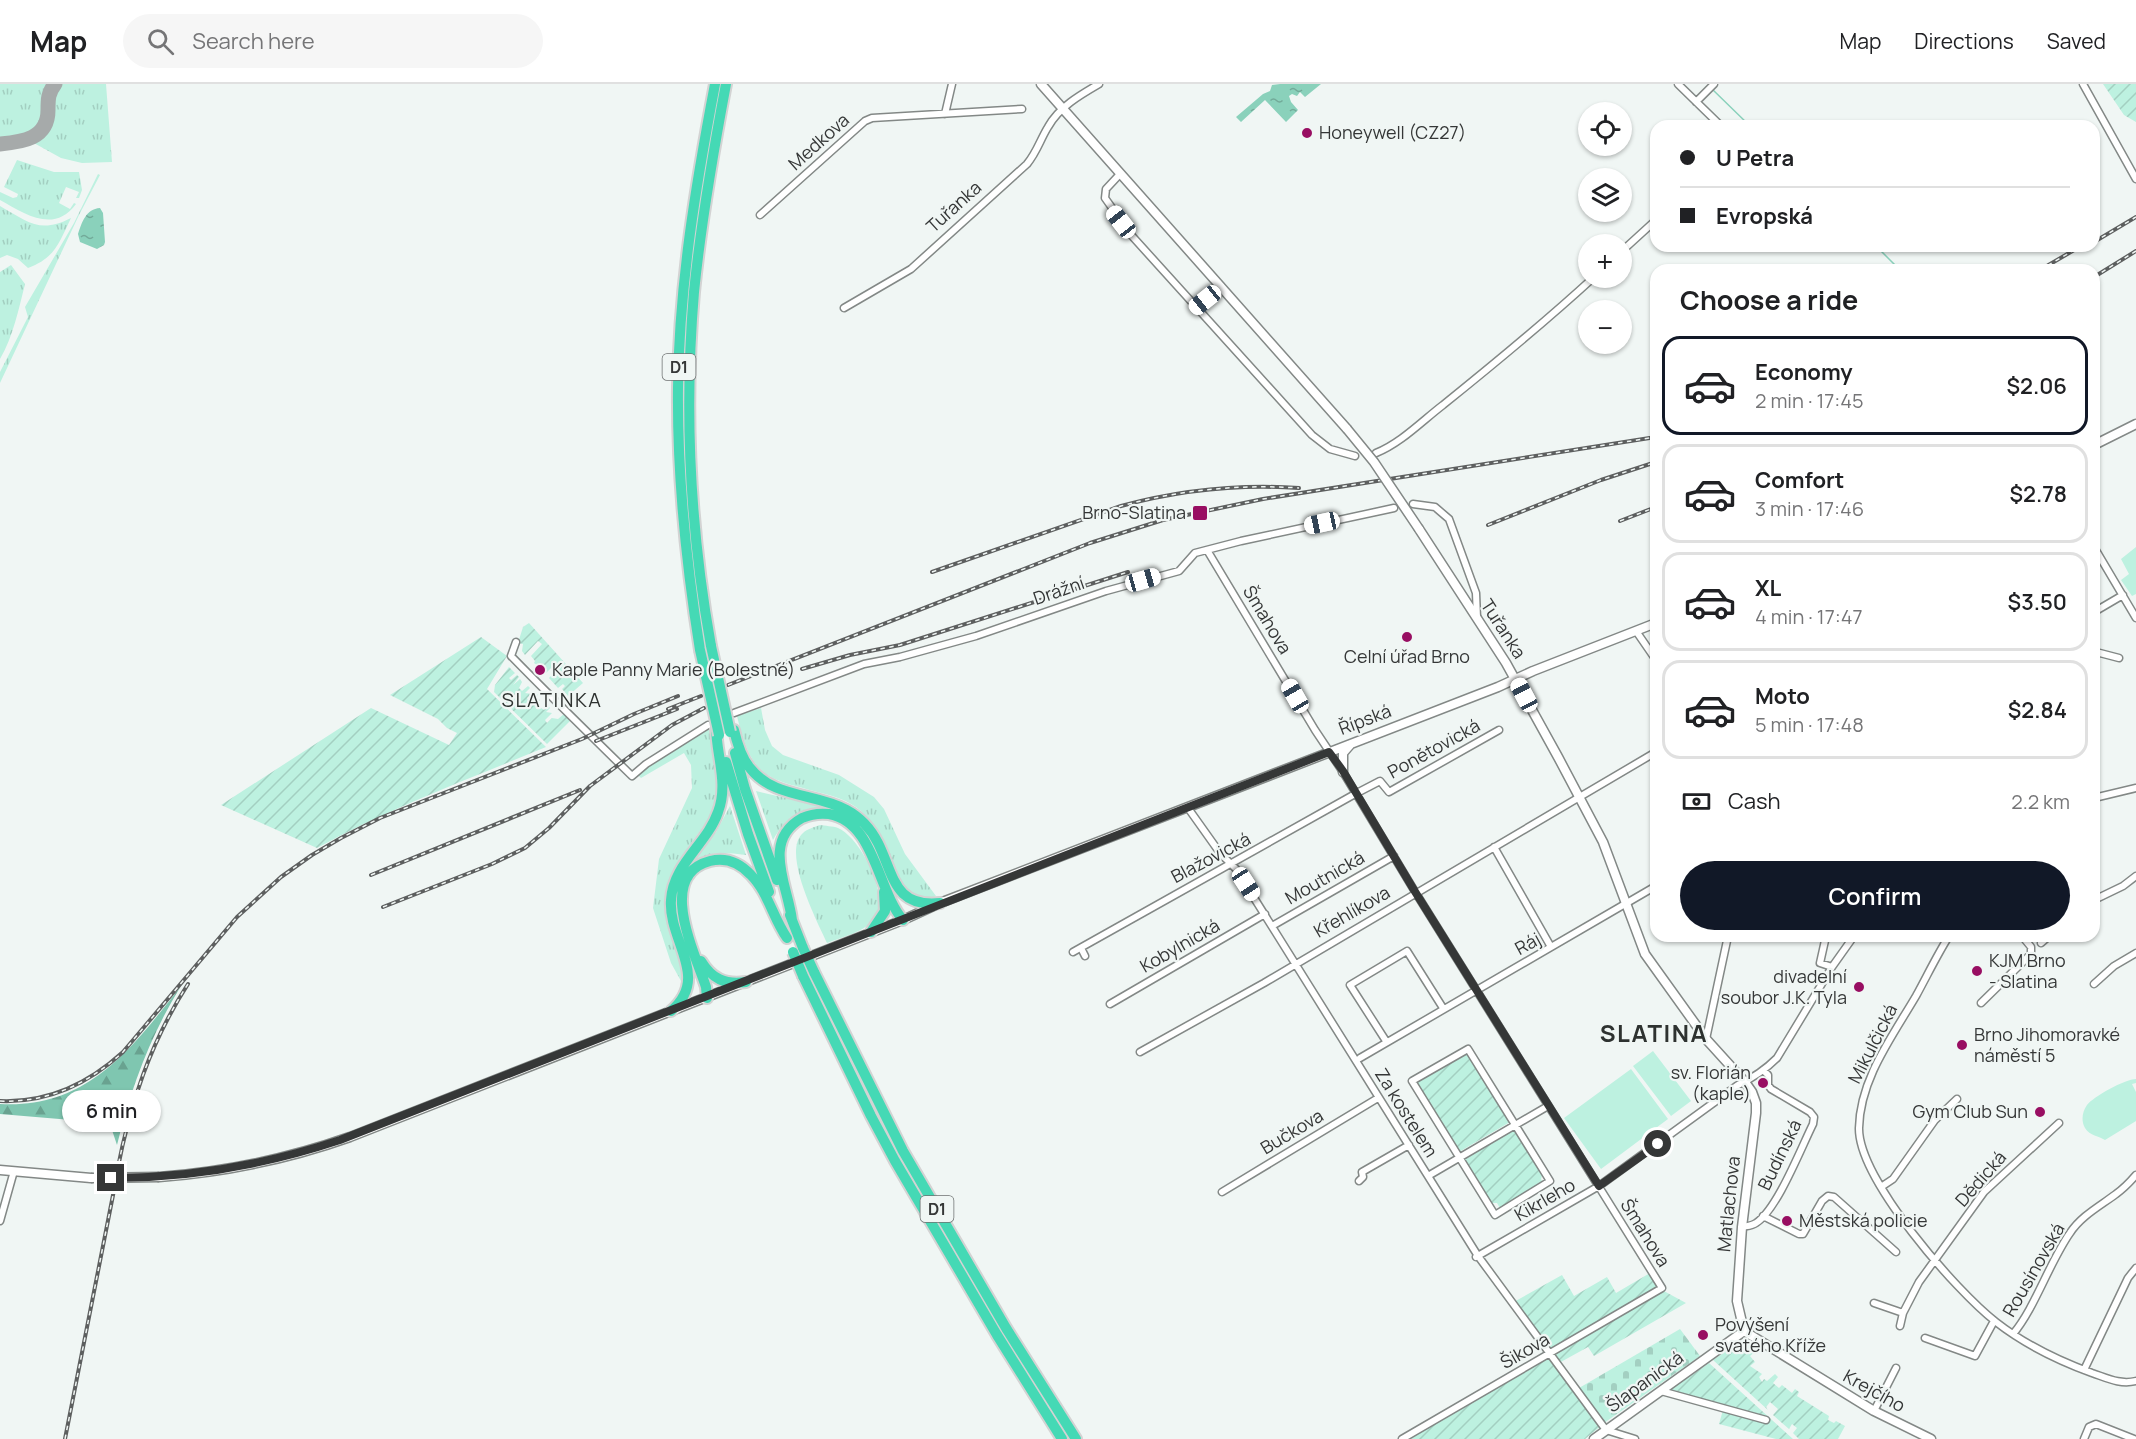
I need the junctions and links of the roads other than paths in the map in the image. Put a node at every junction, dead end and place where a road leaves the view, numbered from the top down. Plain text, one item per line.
1 (716, 84) edge
2 (726, 84) edge
3 (952, 84) edge
4 (1041, 84) edge
5 (1099, 84) edge
6 (1678, 84) edge
7 (1714, 84) edge
8 (2083, 84) edge
9 (1696, 102) junction
10 (1022, 109) dead end
11 (1063, 109) junction
12 (945, 114) junction
13 (1715, 120) edge
14 (1120, 174) junction
15 (2136, 179) edge
16 (760, 215) dead end
17 (1650, 225) edge
18 (1632, 242) edge
19 (1221, 286) junction
20 (1582, 288) edge
21 (1196, 307) junction
22 (844, 308) dead end
23 (2136, 424) edge
24 (2100, 442) edge
25 (1376, 453) dead end
26 (1355, 456) dead end
27 (1416, 504) dead end
28 (1394, 508) dead end
29 (1207, 550) junction
30 (2100, 557) edge
31 (2123, 595) junction
32 (2100, 608) edge
33 (1477, 618) junction
34 (2136, 618) edge
35 (1650, 625) edge
36 (1636, 631) junction
37 (516, 642) dead end
38 (706, 648) junction
39 (1650, 651) edge
40 (2100, 653) edge
41 (2120, 658) dead end
42 (1515, 679) junction
43 (729, 712) junction
44 (712, 724) junction
45 (1498, 730) dead end
46 (725, 733) junction
47 (1352, 743) junction
48 (1329, 752) junction
49 (1650, 756) edge
50 (1343, 771) junction
51 (2136, 788) edge
52 (1355, 794) junction
53 (1580, 797) junction
54 (2100, 797) edge
55 (1188, 808) junction
56 (1494, 847) junction
57 (1394, 856) junction
58 (1232, 863) junction
59 (891, 874) junction
60 (2136, 876) edge
61 (884, 886) junction
62 (1650, 890) edge
63 (1416, 892) junction
64 (2100, 897) edge
65 (940, 903) junction
66 (1626, 904) junction
67 (1265, 914) junction
68 (792, 920) junction
69 (903, 920) junction
70 (1272, 926) junction
71 (871, 932) junction
72 (787, 938) junction
73 (1727, 942) edge
74 (1825, 942) edge
75 (1850, 942) edge
76 (1946, 942) edge
77 (2027, 942) edge
78 (1551, 947) junction
79 (1081, 948) junction
80 (798, 950) junction
81 (1073, 952) dead end
82 (2136, 953) edge
83 (690, 955) junction
84 (1085, 956) dead end
85 (1295, 965) junction
86 (1832, 967) junction
87 (808, 974) junction
88 (746, 982) junction
89 (2094, 984) dead end
90 (1477, 990) junction
91 (707, 998) junction
92 (1981, 1003) dead end
93 (1110, 1004) dead end
94 (1443, 1008) junction
95 (671, 1011) junction
96 (1706, 1039) junction
97 (1386, 1041) junction
98 (1140, 1053) dead end
99 (1360, 1058) dead end
100 (1763, 1070) junction
101 (1745, 1082) junction
102 (1378, 1098) junction
103 (1957, 1099) dead end
104 (1548, 1106) junction
105 (2059, 1123) dead end
106 (1516, 1124) junction
107 (1409, 1145) junction
108 (1459, 1157) junction
109 (0, 1170) edge
110 (14, 1171) junction
111 (2136, 1175) edge
112 (1428, 1176) junction
113 (1359, 1181) dead end
114 (1599, 1186) junction
115 (1881, 1187) junction
116 (1222, 1192) dead end
117 (1763, 1216) junction
118 (0, 1221) edge
119 (1742, 1227) junction
120 (1896, 1252) dead end
121 (1476, 1257) junction
122 (1934, 1261) junction
123 (2136, 1268) edge
124 (1662, 1288) joint
125 (1874, 1303) dead end
126 (1903, 1313) junction
127 (1994, 1321) junction
128 (1900, 1326) dead end
129 (1744, 1331) junction
130 (2013, 1334) junction
131 (1925, 1338) dead end
132 (1550, 1354) junction
133 (1896, 1368) dead end
134 (2084, 1370) junction
135 (2136, 1381) edge
136 (1661, 1391) junction
137 (1874, 1411) junction
138 (1766, 1420) dead end
139 (1606, 1430) junction
140 (1062, 1439) edge
141 (1076, 1439) edge
142 (1402, 1439) edge
143 (1594, 1439) edge
144 (1635, 1439) edge
145 (1930, 1439) edge
146 (2084, 1439) edge
147 (2133, 1439) edge

1 - 38 highway, D1
2 - 38 highway, D1
3 - 12 street
4 - 11 street
5 - 11 street, Tuřanka
6 - 9 street
7 - 9 street
8 - 15 street
9 - 13 street
10 - 12 street, Medkova
11 - 14 street, Tuřanka
11 - 22 street, Tuřanka
12 - 16 street, Medkova
14 - 19 street, Tuřanka
14 - 21 street
17 - 18 street
19 - 21 street
19 - 33 street, Tuřanka, bridge
20 - 25 street
21 - 26 street
23 - 24 street
27 - 33 street
28 - 29 street, Drážní
29 - 43 street, Drážní
29 - 48 street, Šmahova
30 - 31 street
31 - 32 street
31 - 34 street
33 - 42 street, Tuřanka
35 - 36 street, Řípská
36 - 39 street
36 - 42 street, Řípská
37 - 44 street
38 - 43 highway, D1, bridge
38 - 44 highway, D1, bridge
40 - 41 street
42 - 47 street, Řípská
42 - 53 street, Tuřanka
43 - 46 highway, D1, bridge
44 - 46 highway, D1, bridge
45 - 52 street, Ponětovická
46 - 59 highway
46 - 68 highway, D1
46 - 72 highway, D1
46 - 83 highway
47 - 48 street, Řípská
47 - 50 street
48 - 50 street, Šmahova
48 - 55 street, Řípská
49 - 53 street, Křehlíkova
50 - 52 street, Šmahova
51 - 54 street
52 - 57 street, Šmahova
52 - 58 street, Blažovická
53 - 56 street, Křehlíkova
53 - 66 street, Tuřanka
55 - 58 street, Za kostelem
55 - 65 street, Řípská
56 - 63 street, Křehlíkova
56 - 78 street
57 - 63 street, Šmahova
57 - 70 street, Moutnická
58 - 67 street, Za kostelem
58 - 79 street, Blažovická
59 - 65 highway
59 - 69 highway
60 - 64 street
61 - 68 highway
61 - 69 highway
61 - 71 highway
62 - 66 street, Ráj
63 - 85 street, Křehlíkova
63 - 90 street, Šmahova
65 - 69 street, Řípská
66 - 78 street, Ráj
66 - 96 street, Tuřanka
67 - 70 street, Za kostelem
67 - 93 street, Kobylnická
68 - 80 highway, D1
69 - 71 street, Řípská
70 - 85 street, Za kostelem
71 - 88 street, Řípská
72 - 80 highway, D1
72 - 83 highway
73 - 96 street
74 - 86 street
75 - 86 street, Kikrleho
76 - 115 street, Mikulčická
77 - 92 street
78 - 90 street, Ráj
79 - 81 street, Blažovická
79 - 84 street
80 - 87 highway, D1, bridge
82 - 89 street
83 - 88 highway
83 - 91 highway
83 - 95 highway
85 - 98 street, Křehlíkova
85 - 102 street, Za kostelem
86 - 100 street, Kikrleho
87 - 140 highway, D1
87 - 141 highway, D1
88 - 91 street, Řípská
90 - 94 street, Ráj
90 - 104 street, Šmahova
91 - 95 street, Řípská
94 - 97 street, Ráj
94 - 97 street
95 - 110 street, Řípská, bridge
96 - 101 street, Tuřanka
97 - 99 street, Ráj
100 - 101 street, Kikrleho
100 - 117 street, Budínská
101 - 114 street, Kikrleho
101 - 119 street, Matlachova
102 - 107 street, Za kostelem
102 - 116 street, Bučkova
103 - 115 street
104 - 106 street
104 - 114 street, Šmahova
105 - 122 street, Dědická
106 - 108 street
106 - 108 street
106 - 108 street
107 - 112 street, Za kostelem
107 - 113 street
108 - 112 street
109 - 110 street, Řípská
110 - 118 street
111 - 130 street, Rousínovská
112 - 121 street, Za kostelem
114 - 121 street, Kikrleho
114 - 124 street, Šmahova
115 - 122 street, Mikulčická
117 - 119 street, Budínská
117 - 120 street
119 - 129 street, Matlachova
121 - 132 street, Za kostelem
122 - 126 street
122 - 127 street, Mikulčická
123 - 134 street
124 - 132 street, Šikova
125 - 126 street
126 - 128 street
127 - 130 street, Mikulčická
127 - 131 street
129 - 136 street, Šlapanická
129 - 137 street, Krejčího
130 - 134 street, Mikulčická
132 - 139 street, Za kostelem
132 - 142 street, Šikova
133 - 137 street
134 - 135 street, Mikulčická
136 - 138 street
136 - 139 street, Šlapanická
137 - 145 street, Krejčího
139 - 143 street, Šlapanická
139 - 144 street
146 - 147 street

